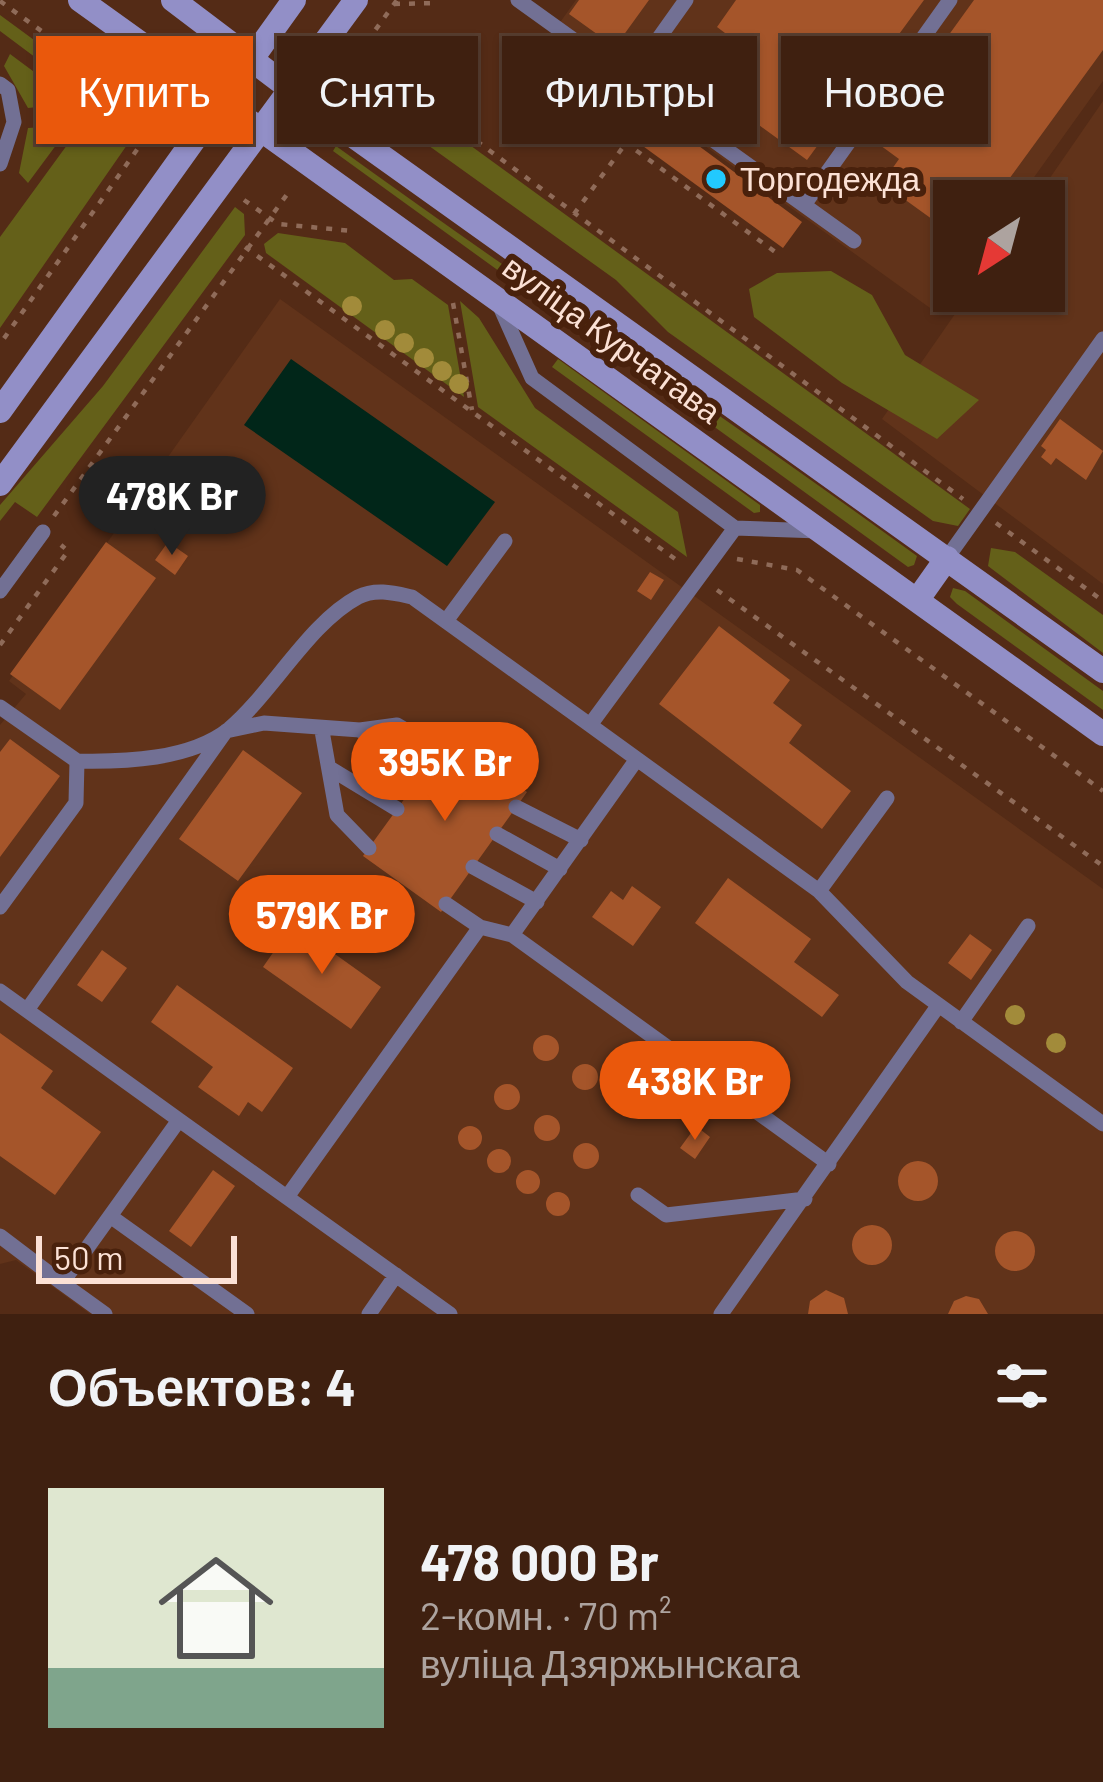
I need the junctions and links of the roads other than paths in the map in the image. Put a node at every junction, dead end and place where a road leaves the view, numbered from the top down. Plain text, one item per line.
1 (80, 0) edge
2 (172, 0) edge
3 (294, 0) edge
4 (356, 0) edge
5 (518, 0) edge
6 (686, 0) edge
7 (950, 0) edge
8 (130, 36) edge
9 (221, 36) edge
10 (330, 36) edge
11 (568, 36) edge
12 (660, 36) edge
13 (253, 59) joint
14 (277, 77) edge
15 (0, 84) edge
16 (277, 110) edge
17 (253, 124) edge
18 (262, 130) junction
19 (193, 144) edge
20 (369, 144) edge
21 (719, 144) edge
22 (0, 164) edge
23 (804, 205) junction
24 (854, 241) dead end
25 (494, 294) junction
26 (1103, 339) edge
27 (0, 411) edge
28 (0, 484) edge
29 (735, 528) junction
30 (821, 531) junction
31 (43, 532) road end
32 (505, 542) dead end
33 (947, 558) junction
34 (0, 591) edge
35 (917, 599) junction
36 (446, 621) junction
37 (1103, 671) edge
38 (0, 707) edge
39 (590, 725) junction
40 (360, 730) junction
41 (226, 731) junction
42 (322, 731) junction
43 (1103, 734) edge
44 (440, 750) dead end
45 (637, 759) junction
46 (77, 761) junction
47 (331, 769) junction
48 (420, 777) dead end
49 (887, 798) dead end
50 (516, 807) dead end
51 (397, 809) dead end
52 (496, 834) dead end
53 (581, 840) junction
54 (369, 848) dead end
55 (473, 867) dead end
56 (560, 869) junction
57 (819, 891) junction
58 (537, 902) junction
59 (446, 904) dead end
60 (0, 907) edge
61 (1028, 926) dead end
62 (480, 927) junction
63 (512, 935) junction
64 (0, 991) edge
65 (938, 1006) junction
66 (27, 1010) junction
67 (961, 1022) junction
68 (178, 1120) junction
69 (1103, 1124) edge
70 (829, 1164) junction
71 (638, 1195) dead end
72 (287, 1197) junction
73 (805, 1199) junction
74 (110, 1216) junction
75 (0, 1236) edge
76 (396, 1275) junction
77 (62, 1282) junction
78 (105, 1314) edge
79 (247, 1314) edge
80 (369, 1314) edge
81 (450, 1314) edge
82 (721, 1314) edge

1 - 8 main road, вуліца Курчатава
2 - 9 main road, вуліца Курчатава
3 - 13 main road
4 - 10 main road
5 - 11 lane
6 - 12 lane
7 - 23 lane
13 - 14 main road, вуліца Курчатава
15 - 22 lane
16 - 18 main road
17 - 18 main road, вуліца Курчатава
18 - 25 main road, вуліца Курчатава
18 - 28 main road
19 - 27 main road
20 - 33 main road, вуліца Курчатава
21 - 23 lane
23 - 24 lane
25 - 29 lane
25 - 30 main road, вуліца Курчатава
26 - 33 lane
29 - 30 lane
29 - 39 lane
30 - 35 main road, вуліца Курчатава
31 - 34 lane
32 - 36 lane
33 - 35 main road
33 - 37 main road, вуліца Курчатава
35 - 43 main road, вуліца Курчатава
36 - 39 lane
36 - 41 lane
38 - 46 lane
39 - 45 lane
40 - 42 lane
40 - 44 lane
40 - 48 lane
41 - 42 lane
41 - 46 lane
41 - 66 lane
42 - 47 lane
45 - 53 lane
45 - 57 lane
46 - 60 lane
47 - 51 lane
47 - 54 lane
49 - 57 lane
50 - 53 lane
52 - 56 lane
53 - 56 lane
55 - 58 lane
56 - 58 lane
57 - 65 lane
58 - 63 lane
59 - 62 lane
61 - 67 lane
62 - 63 lane
62 - 72 lane
63 - 70 lane
64 - 66 lane
65 - 67 lane
65 - 70 lane
66 - 68 lane
67 - 69 lane
68 - 72 lane
68 - 74 lane
70 - 73 lane
71 - 73 lane
72 - 76 lane
73 - 82 lane
74 - 77 lane
74 - 79 lane
75 - 77 lane
76 - 80 lane
76 - 81 lane
77 - 78 lane

